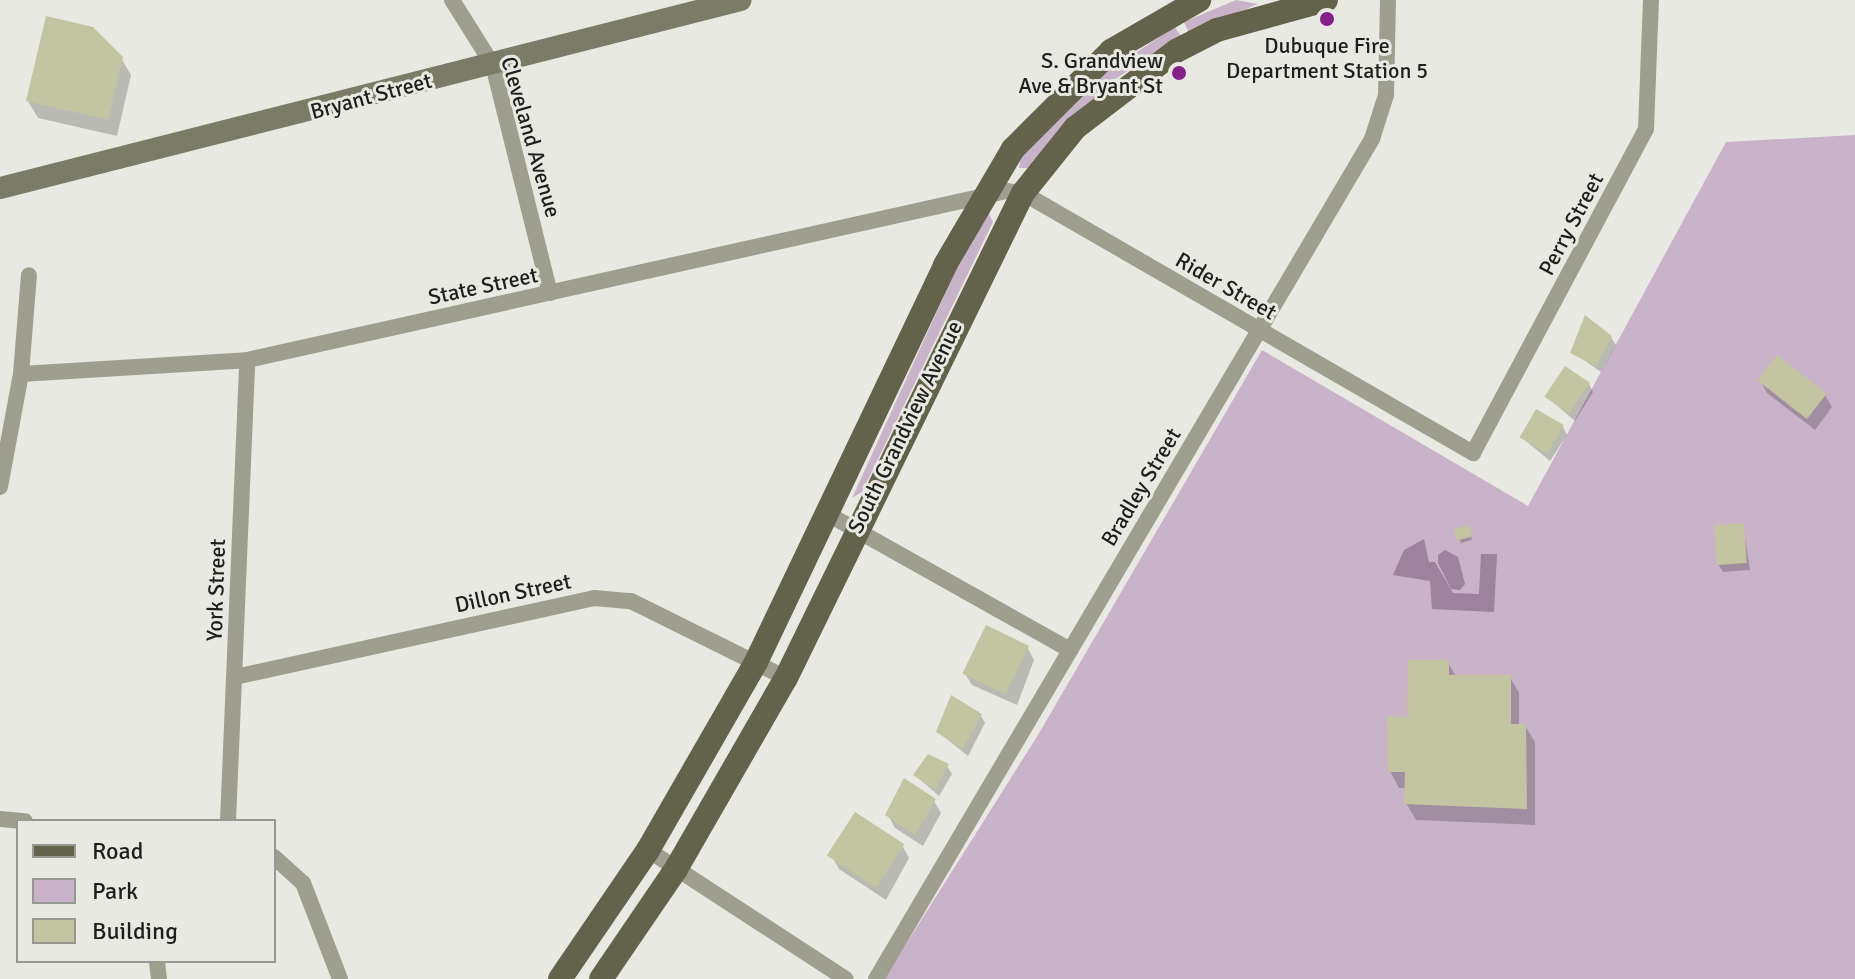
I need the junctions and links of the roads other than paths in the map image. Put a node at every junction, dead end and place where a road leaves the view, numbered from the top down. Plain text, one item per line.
1 (452, 0) edge
2 (741, 0) edge
3 (1199, 0) edge
4 (1266, 0) edge
5 (1326, 0) edge
6 (1388, 0) edge
7 (1651, 0) edge
8 (1180, 5) edge
9 (1302, 6) junction
10 (493, 65) junction
11 (0, 188) edge
12 (987, 191) junction
13 (1023, 193) junction
14 (948, 201) joint
15 (29, 275) dead end
16 (550, 293) junction
17 (1258, 330) junction
18 (247, 360) junction
19 (21, 374) junction
20 (8, 404) edge
21 (1473, 453) joint
22 (0, 487) edge
23 (826, 513) junction
24 (855, 529) junction
25 (1070, 650) junction
26 (756, 662) junction
27 (235, 677) junction
28 (786, 678) junction
29 (228, 819) edge
30 (648, 850) junction
31 (276, 859) edge
32 (676, 869) junction
33 (340, 979) edge
34 (560, 979) edge
35 (601, 979) edge
36 (846, 979) edge
37 (876, 979) edge

1 - 10 street, Cleveland Avenue
2 - 10 main road, Bryant Street
3 - 8 main road, South Grandview Avenue
4 - 9 main road
5 - 9 main road, South Grandview Avenue
6 - 17 street, Bradley Street
7 - 21 street, Perry Street
8 - 12 main road, South Grandview Avenue
9 - 13 main road, South Grandview Avenue
10 - 11 main road, Bryant Street
10 - 16 street, Cleveland Avenue
12 - 13 street, Rider Street
12 - 14 street, Rider Street
12 - 23 main road, South Grandview Avenue
13 - 17 street, Rider Street
13 - 24 main road, South Grandview Avenue
14 - 16 street, State Street
15 - 19 street
16 - 18 street, State Street
17 - 21 street, Rider Street
17 - 25 street, Bradley Street
18 - 19 street, State Street
18 - 27 street, York Street
19 - 20 street
20 - 22 street
23 - 24 street
23 - 26 main road, South Grandview Avenue
24 - 25 street
24 - 28 main road, South Grandview Avenue
25 - 37 street, Bradley Street
26 - 27 street, Dillon Street
26 - 28 street, Dillon Street
26 - 30 main road, South Grandview Avenue
27 - 29 street, York Street
28 - 32 main road, South Grandview Avenue
30 - 32 street
30 - 34 main road, South Grandview Avenue
31 - 33 street
32 - 35 main road, South Grandview Avenue
32 - 36 street

